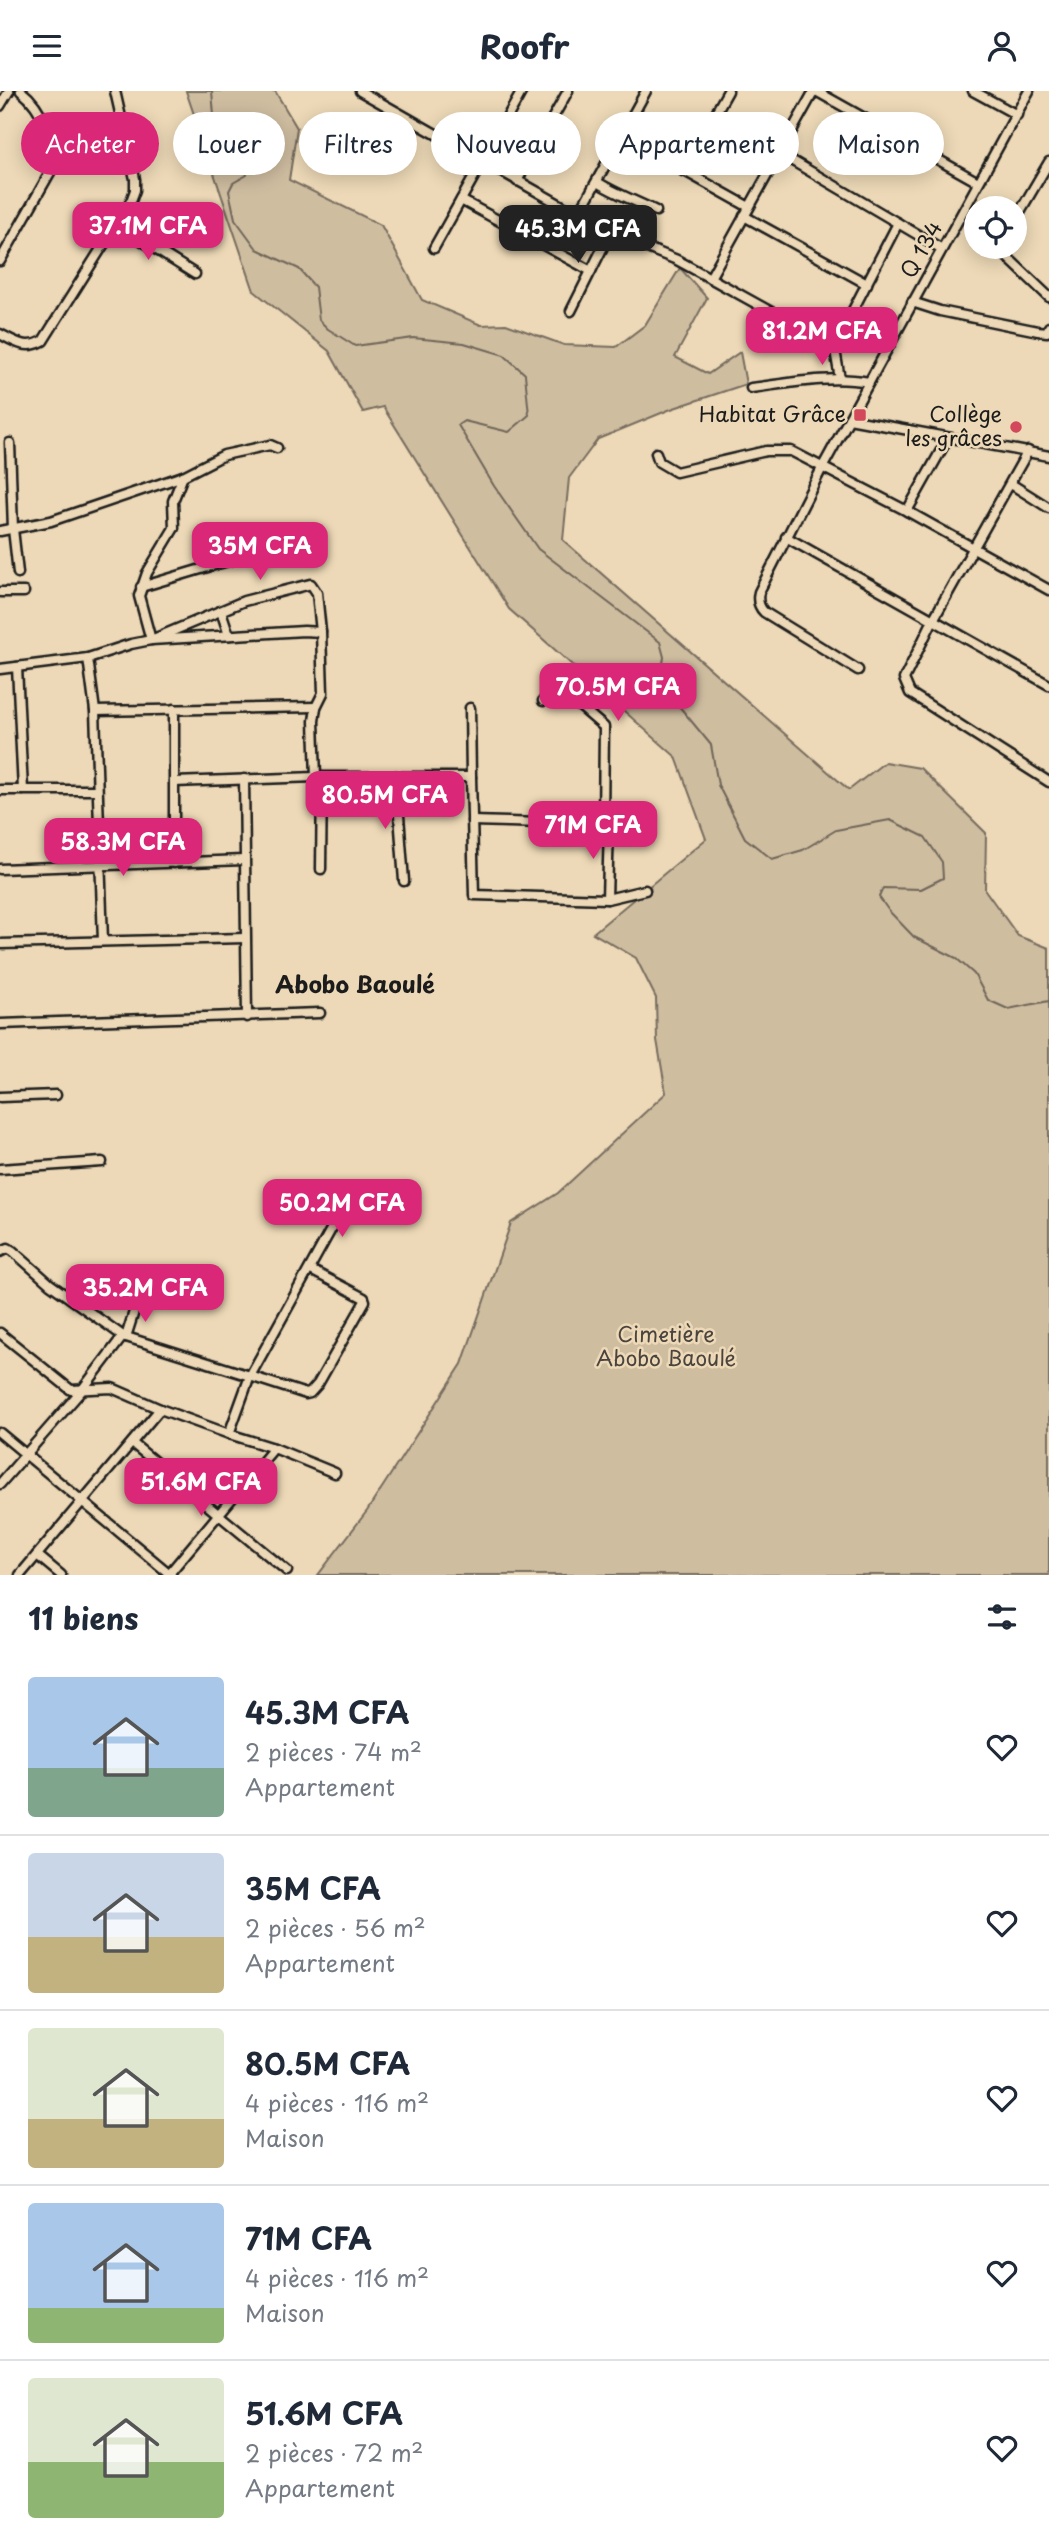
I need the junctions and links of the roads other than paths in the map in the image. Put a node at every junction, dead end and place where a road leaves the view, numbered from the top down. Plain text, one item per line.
1 (9, 91) edge
2 (21, 91) edge
3 (115, 91) edge
4 (569, 91) edge
5 (646, 91) edge
6 (728, 91) edge
7 (815, 91) edge
8 (1030, 91) edge
9 (365, 92) edge
10 (519, 92) edge
11 (979, 92) edge
12 (0, 106) edge
13 (508, 112) edge
14 (635, 112) edge
15 (716, 112) edge
16 (1017, 115) junction
17 (799, 119) edge
18 (431, 131) edge
19 (1049, 162) edge
20 (799, 165) edge
21 (474, 175) edge
22 (506, 175) edge
23 (601, 175) edge
24 (690, 175) edge
25 (767, 175) edge
26 (517, 181) junction
27 (597, 182) junction
28 (978, 182) junction
29 (461, 200) junction
30 (1027, 200) edge
31 (749, 207) junction
32 (656, 211) dead end
33 (578, 215) junction
34 (744, 216) junction
35 (898, 223) junction
36 (117, 225) junction
37 (610, 233) junction
38 (4, 245) edge
39 (434, 248) dead end
40 (942, 249) junction
41 (1010, 259) edge
42 (0, 261) edge
43 (591, 271) junction
44 (195, 274) dead end
45 (710, 278) junction
46 (867, 284) junction
47 (1049, 297) edge
48 (912, 302) junction
49 (571, 311) dead end
50 (1048, 330) edge
51 (0, 334) edge
52 (834, 344) junction
53 (840, 379) junction
54 (869, 382) junction
55 (751, 388) dead end
56 (849, 419) junction
57 (948, 438) junction
58 (10, 443) dead end
59 (277, 448) dead end
60 (1028, 451) junction
61 (656, 453) dead end
62 (1049, 456) edge
63 (822, 468) junction
64 (183, 476) junction
65 (159, 484) junction
66 (1011, 484) junction
67 (176, 494) junction
68 (1049, 508) edge
69 (907, 511) junction
70 (13, 529) junction
71 (0, 531) edge
72 (786, 537) junction
73 (973, 550) junction
74 (248, 555) dead end
75 (18, 573) dead end
76 (141, 587) junction
77 (1049, 590) edge
78 (0, 592) edge
79 (24, 592) dead end
80 (221, 611) junction
81 (933, 619) junction
82 (321, 632) junction
83 (229, 635) junction
84 (151, 640) junction
85 (89, 658) junction
86 (17, 667) junction
87 (0, 669) edge
88 (858, 670) dead end
89 (1049, 685) edge
90 (543, 701) dead end
91 (316, 707) junction
92 (470, 708) dead end
93 (174, 709) junction
94 (95, 711) junction
95 (396, 776) junction
96 (471, 776) junction
97 (319, 777) junction
98 (244, 779) junction
99 (174, 782) junction
100 (1049, 782) edge
101 (0, 790) edge
102 (23, 790) junction
103 (97, 790) junction
104 (472, 821) junction
105 (603, 824) junction
106 (244, 860) junction
107 (174, 863) junction
108 (100, 864) junction
109 (0, 869) edge
110 (321, 869) dead end
111 (404, 881) dead end
112 (645, 890) dead end
113 (607, 899) junction
114 (245, 938) junction
115 (103, 941) junction
116 (0, 944) edge
117 (320, 1013) dead end
118 (247, 1017) junction
119 (0, 1024) edge
120 (56, 1095) dead end
121 (0, 1097) edge
122 (102, 1162) dead end
123 (0, 1169) edge
124 (350, 1195) dead end
125 (0, 1252) edge
126 (309, 1269) junction
127 (137, 1302) dead end
128 (0, 1333) edge
129 (124, 1336) junction
130 (250, 1375) junction
131 (82, 1390) junction
132 (160, 1409) junction
133 (0, 1433) edge
134 (229, 1434) junction
135 (132, 1443) junction
136 (274, 1448) junction
137 (26, 1454) junction
138 (335, 1473) dead end
139 (0, 1484) edge
140 (81, 1501) junction
141 (219, 1514) junction
142 (37, 1555) junction
143 (287, 1571) dead end
144 (20, 1575) edge
145 (61, 1575) edge
146 (170, 1575) edge

1 - 12 street
2 - 38 street
3 - 36 street
4 - 26 street
5 - 14 street
6 - 15 street
7 - 17 street
7 - 28 street
8 - 16 street, Q 134
9 - 18 street
10 - 13 street
11 - 16 street
16 - 28 street, Q 134
19 - 30 street
20 - 35 street
21 - 29 street
22 - 26 street
23 - 27 street
24 - 31 street
25 - 31 street
26 - 33 street
27 - 32 street
27 - 33 street
28 - 40 street, Q 134
29 - 39 street
29 - 43 street
31 - 34 street
33 - 37 street
34 - 45 street
34 - 46 street
35 - 40 street
35 - 46 street
36 - 44 street
36 - 51 street
37 - 43 street
37 - 45 street
38 - 42 street
40 - 48 street, Q 134
41 - 47 street
43 - 49 street
45 - 52 street
46 - 52 street
48 - 50 street
48 - 54 street, Q 134
52 - 53 street
53 - 54 street
53 - 55 street
54 - 56 street, Q 134
56 - 57 street
56 - 63 street, Q 134
57 - 60 street
57 - 69 street
58 - 70 street
59 - 64 street
60 - 62 street
60 - 66 street
61 - 63 street
63 - 69 street
63 - 72 street, Q 134
64 - 65 street
64 - 67 street
65 - 67 street
65 - 70 street
66 - 68 street
66 - 73 street
67 - 76 street
69 - 73 street
70 - 71 street
70 - 75 street
72 - 81 street
72 - 88 street, Q 134
73 - 77 street
73 - 81 street
74 - 76 street
76 - 84 street
78 - 79 street
80 - 82 street
80 - 83 street
80 - 84 street
81 - 89 street
81 - 100 street
82 - 83 street
82 - 91 street
83 - 84 street
84 - 85 street
85 - 86 street
85 - 94 street
86 - 87 street
86 - 102 street
90 - 105 street
91 - 93 street
91 - 97 street
92 - 96 street
93 - 94 street
93 - 99 street
94 - 103 street
95 - 96 street
95 - 97 street
95 - 111 street
96 - 104 street
97 - 98 street
97 - 110 street
98 - 99 street
98 - 106 street
99 - 107 street
101 - 102 street
102 - 103 street
103 - 108 street
104 - 105 street
104 - 113 street
105 - 113 street
106 - 107 street
106 - 114 street
107 - 108 street
108 - 109 street
108 - 115 street
112 - 113 street
114 - 115 street
114 - 118 street
115 - 116 street
117 - 118 street
118 - 119 street
120 - 121 street
122 - 123 street
124 - 126 street
125 - 129 street
126 - 130 street
126 - 130 street
127 - 129 street
128 - 131 street
129 - 130 street
129 - 131 street
130 - 134 street
131 - 132 street
131 - 137 street
132 - 134 street
132 - 135 street
133 - 137 street
134 - 136 street
135 - 140 street
135 - 141 street
136 - 138 street
136 - 141 street
137 - 139 street
137 - 140 street
140 - 142 street
140 - 146 street
141 - 143 street
141 - 146 street
142 - 144 street
142 - 145 street

